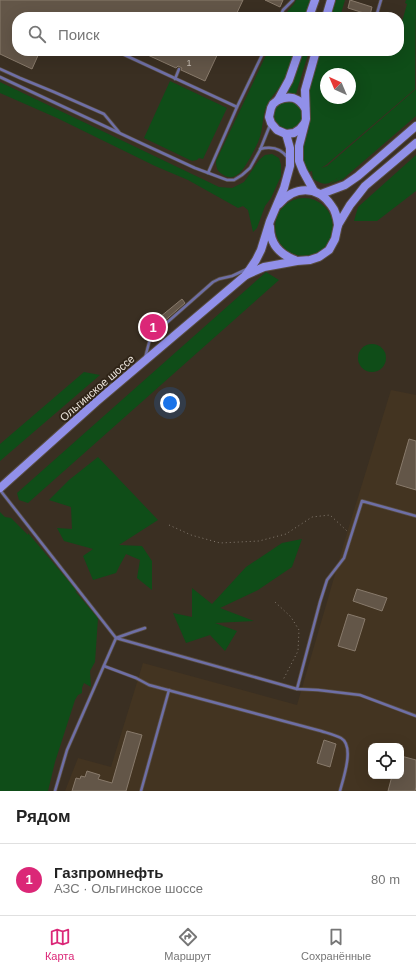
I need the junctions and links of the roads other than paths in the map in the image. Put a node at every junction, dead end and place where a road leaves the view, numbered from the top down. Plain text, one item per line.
1 (293, 0) edge
2 (314, 0) edge
3 (331, 0) edge
4 (381, 0) edge
5 (282, 12) edge
6 (310, 12) edge
7 (327, 12) edge
8 (377, 12) edge
9 (127, 56) edge
10 (262, 56) edge
11 (297, 56) edge
12 (315, 56) edge
13 (0, 69) edge
14 (179, 69) dead end
15 (0, 77) edge
16 (175, 79) junction
17 (278, 100) junction
18 (237, 107) junction
19 (305, 108) junction
20 (271, 123) junction
21 (304, 124) junction
22 (416, 126) edge
23 (121, 134) junction
24 (286, 134) junction
25 (416, 143) edge
26 (260, 150) junction
27 (290, 160) junction
28 (208, 173) junction
29 (317, 192) junction
30 (274, 209) junction
31 (270, 221) junction
32 (338, 225) junction
33 (297, 261) junction
34 (251, 268) junction
35 (246, 275) junction
36 (144, 362) junction
37 (0, 489) edge
38 (416, 516) edge
39 (145, 628) dead end
40 (116, 638) junction
41 (104, 666) junction
42 (297, 689) junction
43 (169, 690) junction
44 (416, 716) edge
45 (55, 791) edge
46 (141, 791) edge
47 (340, 791) edge

1 - 5 lane
2 - 6 main road
3 - 7 main road
4 - 8 lane
9 - 16 lane
10 - 18 lane
11 - 17 main road
12 - 19 main road
13 - 23 lane
14 - 16 lane
15 - 23 lane
16 - 18 lane
17 - 19 main road
17 - 20 main road
18 - 28 lane
19 - 21 main road
20 - 24 main road
20 - 26 lane
21 - 24 main road
21 - 29 main road
22 - 29 main road
23 - 28 lane
24 - 27 main road
25 - 32 main road
26 - 27 lane
26 - 28 lane
27 - 30 main road
29 - 30 main road
29 - 32 main road
30 - 31 main road
31 - 33 main road
31 - 34 main road
32 - 33 main road
33 - 35 main road
34 - 35 main road
34 - 36 lane
35 - 36 main road, Ольгинское шоссе
36 - 37 main road, Ольгинское шоссе
37 - 40 lane
38 - 42 lane
39 - 40 lane
40 - 41 lane
40 - 42 lane
41 - 43 lane
41 - 45 lane
42 - 44 lane
43 - 46 lane
43 - 47 lane

